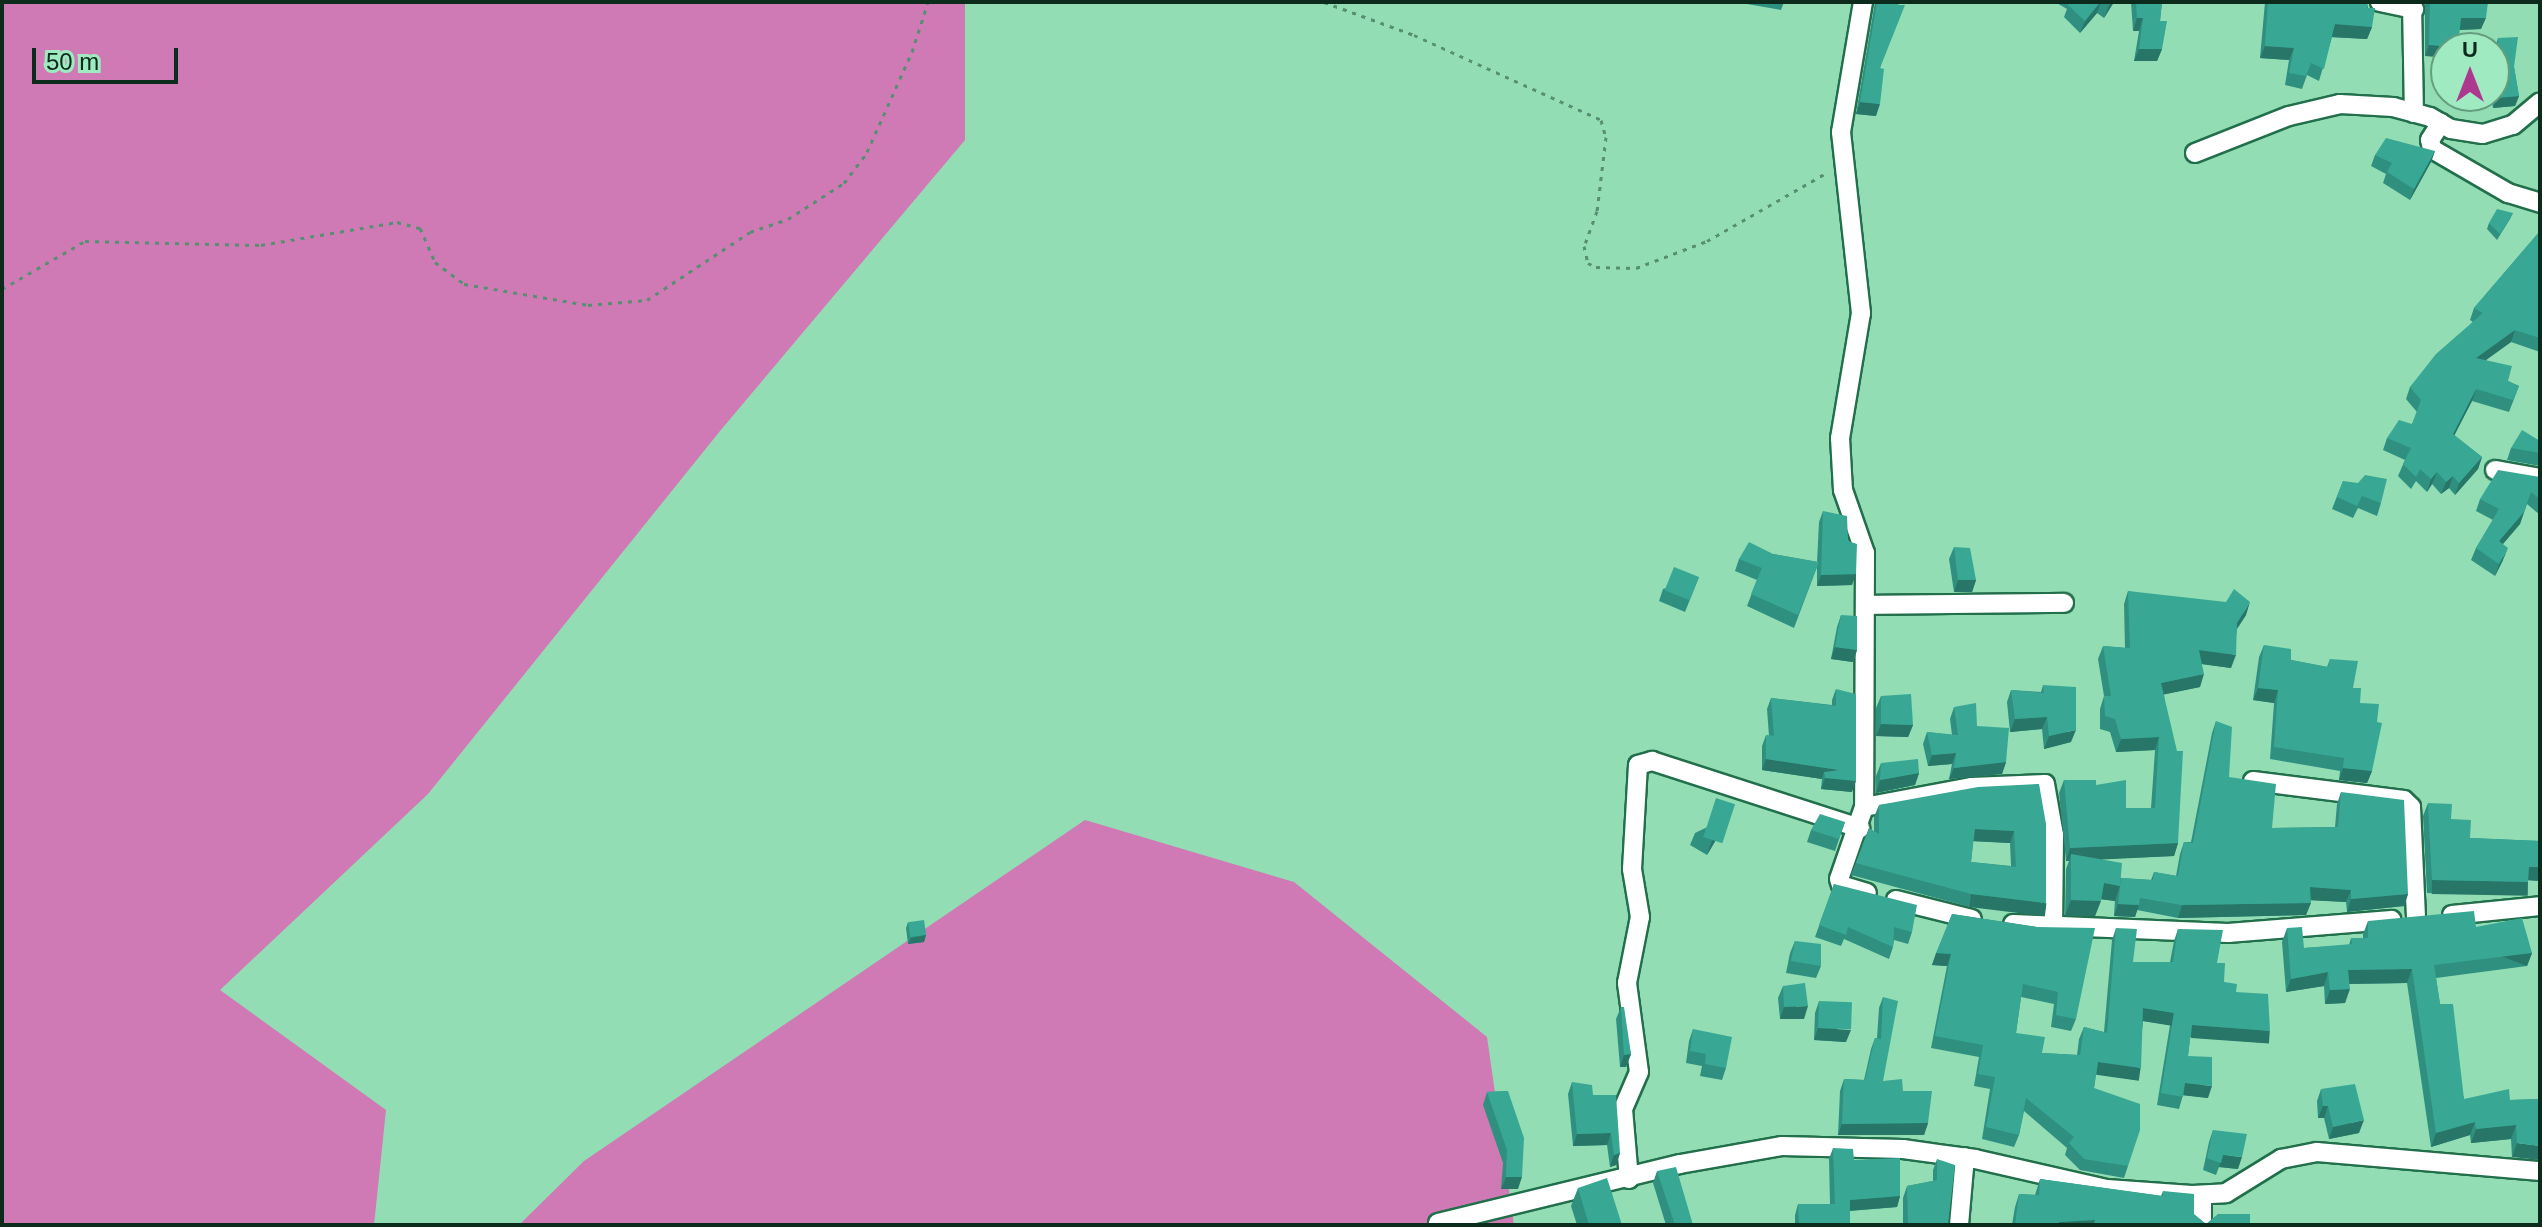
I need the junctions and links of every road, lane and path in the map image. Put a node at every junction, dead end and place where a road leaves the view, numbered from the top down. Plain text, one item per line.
1 (928, 2) edge
2 (1324, 2) edge
3 (1863, 2) edge
4 (2380, 2) edge
5 (2413, 6) edge
6 (2540, 102) edge
7 (2414, 113) junction
8 (2441, 123) junction
9 (2195, 153) dead end
10 (1843, 165) junction
11 (2540, 203) edge
12 (2, 289) edge
13 (2495, 470) edge
14 (2540, 478) edge
15 (2064, 603) dead end
16 (1866, 605) junction
17 (2235, 779) edge
18 (1864, 807) junction
19 (1860, 828) junction
20 (2539, 907) edge
21 (2416, 917) junction
22 (2053, 927) junction
23 (1965, 1157) junction
24 (2540, 1171) edge
25 (1629, 1179) junction
26 (2202, 1195) junction
27 (1438, 1223) edge
28 (1959, 1225) edge
29 (2202, 1225) edge

1 - 12 path
2 - 10 path
3 - 10 street
4 - 5 street
5 - 7 street
6 - 8 street
7 - 8 street
7 - 9 street
8 - 11 street
10 - 16 street
13 - 14 street
15 - 16 street
16 - 18 street
17 - 21 street
18 - 19 street
18 - 22 street
19 - 22 street
19 - 25 street
20 - 21 street
21 - 22 street
23 - 25 street
23 - 26 street
23 - 28 street
24 - 26 street
25 - 27 street
26 - 29 street

